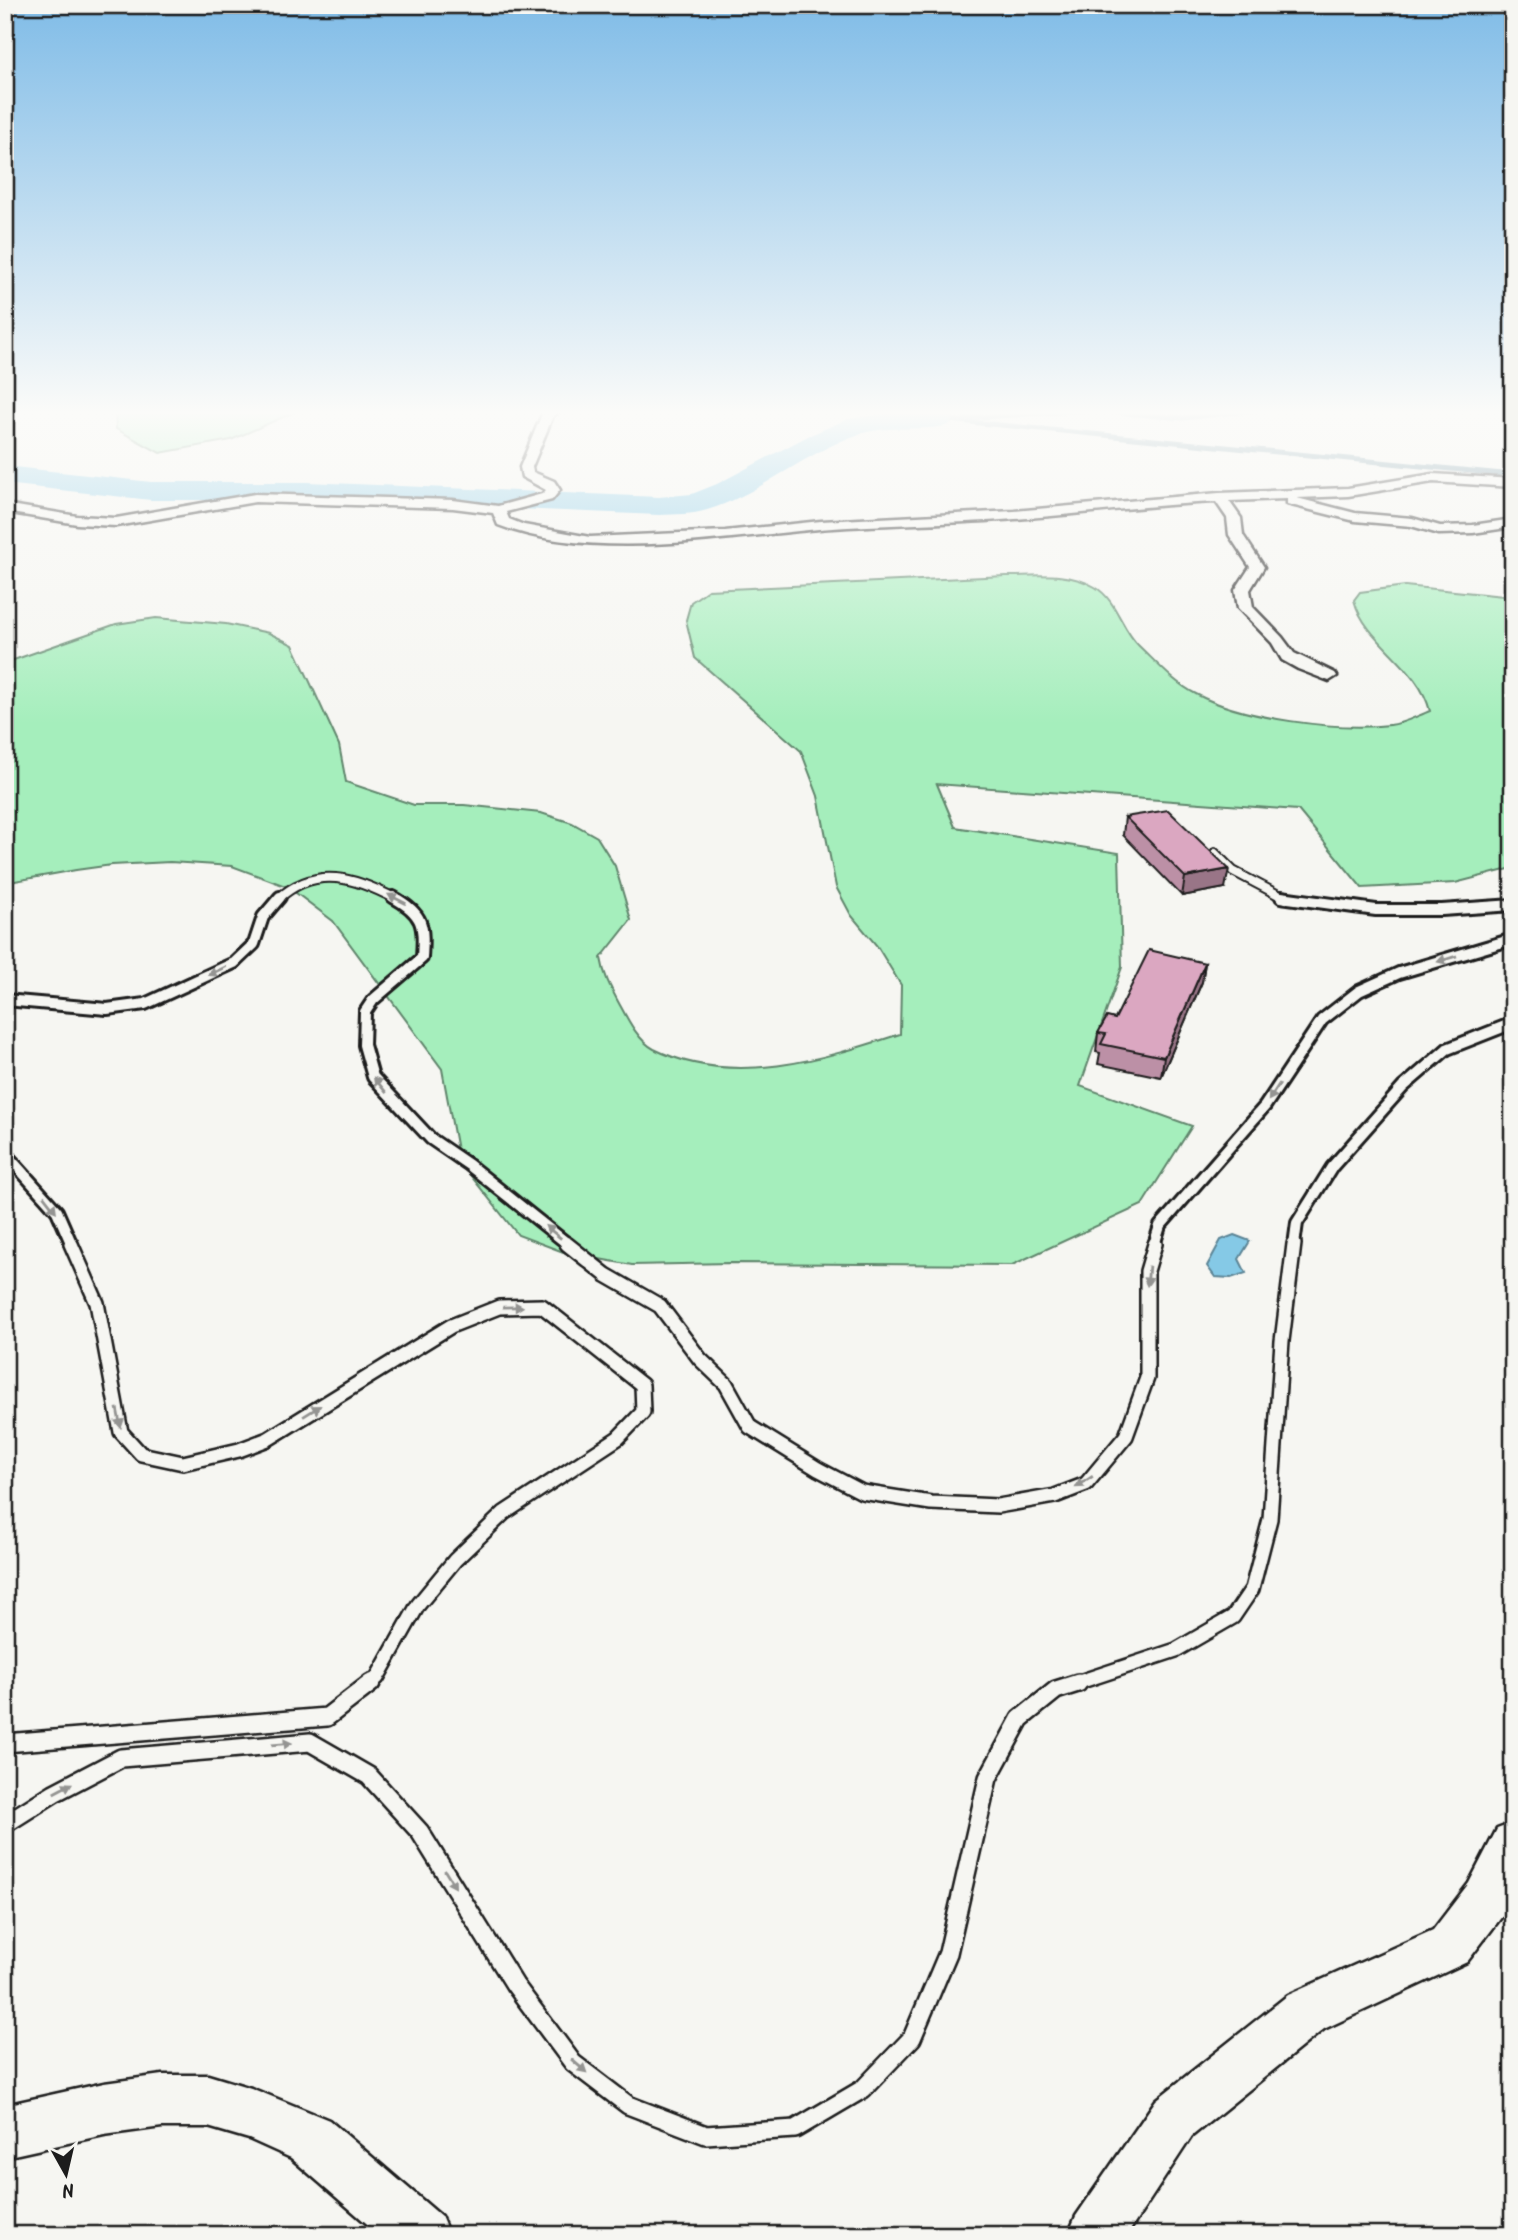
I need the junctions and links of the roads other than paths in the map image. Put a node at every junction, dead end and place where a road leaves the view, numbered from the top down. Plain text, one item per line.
1 (44, 515) edge
2 (159, 515) edge
3 (500, 515) edge
4 (1008, 515) edge
5 (1232, 515) edge
6 (1345, 515) edge
7 (1513, 523) edge
8 (1329, 677) dead end
9 (1215, 853) edge
10 (1513, 905) edge
11 (1513, 939) edge
12 (5, 1000) edge
13 (1513, 1023) edge
14 (5, 1153) edge
15 (5, 1742) edge
16 (5, 1824) edge
17 (1513, 1844) edge
18 (5, 2131) edge
19 (422, 2235) edge
20 (1095, 2235) edge

1 - 2 street
3 - 4 street
5 - 8 street
6 - 7 street
9 - 10 lane
11 -> 12 lane
16 -> 13 lane
14 -> 15 lane
17 - 20 street
18 - 19 street

